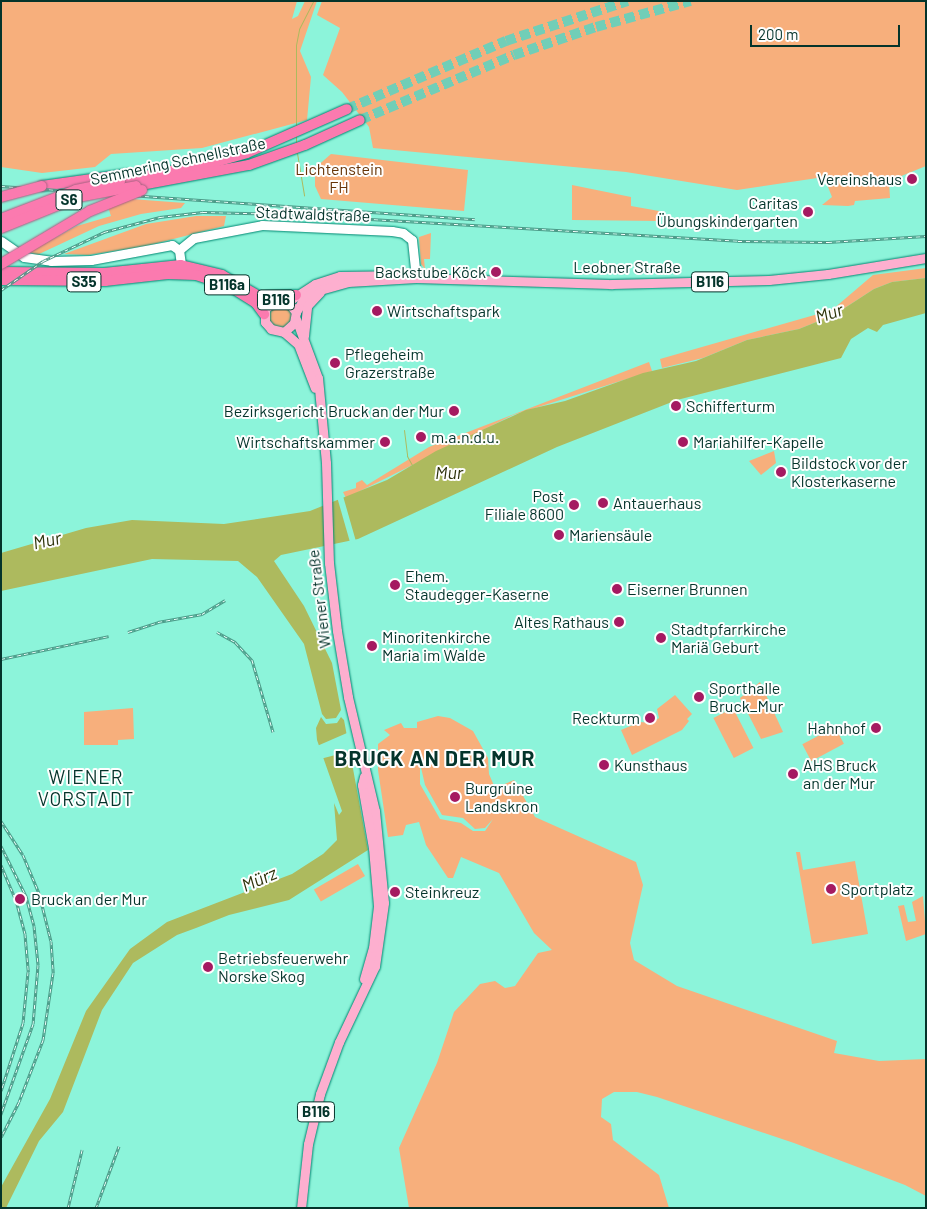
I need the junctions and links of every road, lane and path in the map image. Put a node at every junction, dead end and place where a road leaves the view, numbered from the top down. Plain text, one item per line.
1 (347, 109) tunnel mouth
2 (360, 120) tunnel mouth
3 (119, 178) junction
4 (142, 184) junction
5 (1, 196) edge
6 (1, 219) edge
7 (1, 228) edge
8 (1, 241) edge
9 (178, 250) junction
10 (926, 258) edge
11 (1, 265) edge
12 (181, 270) junction
13 (1, 272) edge
14 (36, 274) junction
15 (416, 278) junction
16 (1, 282) edge
17 (335, 284) junction
18 (259, 296) junction
19 (292, 298) junction
20 (276, 300) junction
21 (264, 314) junction
22 (296, 316) junction
23 (284, 332) junction
24 (304, 339) junction
25 (322, 417) junction
26 (301, 1208) edge

1 - 4 highway, Semmering Schnellstraße / S6
2 - 4 highway, Semmering Schnellstraße / S6
3 - 4 highway, Semmering Schnellstraße / S6
3 - 5 highway, bridge
3 - 6 highway, Semmering Schnellstraße / S6, bridge
4 - 7 highway, Semmering Schnellstraße / S6, bridge
4 - 11 highway, bridge
8 - 9 street
9 - 12 street
9 - 15 street, Stadtwaldstraße
10 - 15 main road, Leobner Straße / B116
11 - 14 highway
12 - 14 highway
12 - 16 highway, S35
12 - 18 highway, B116a
12 - 21 highway, B116a
13 - 14 highway
15 - 17 main road, Leobner Straße / B116
15 - 19 main road, Leobner Straße / B116
17 - 22 main road, Leobner Straße / B116
17 - 24 main road
18 - 19 highway
18 - 20 highway, B116a
19 - 20 main road, B116
19 - 22 main road, B116
20 - 21 main road, B116
21 - 23 main road, B116
22 - 23 main road, Leobner Straße / B116
22 - 24 main road
23 - 25 main road
24 - 25 main road
25 - 26 main road, Wiener Straße / B116

